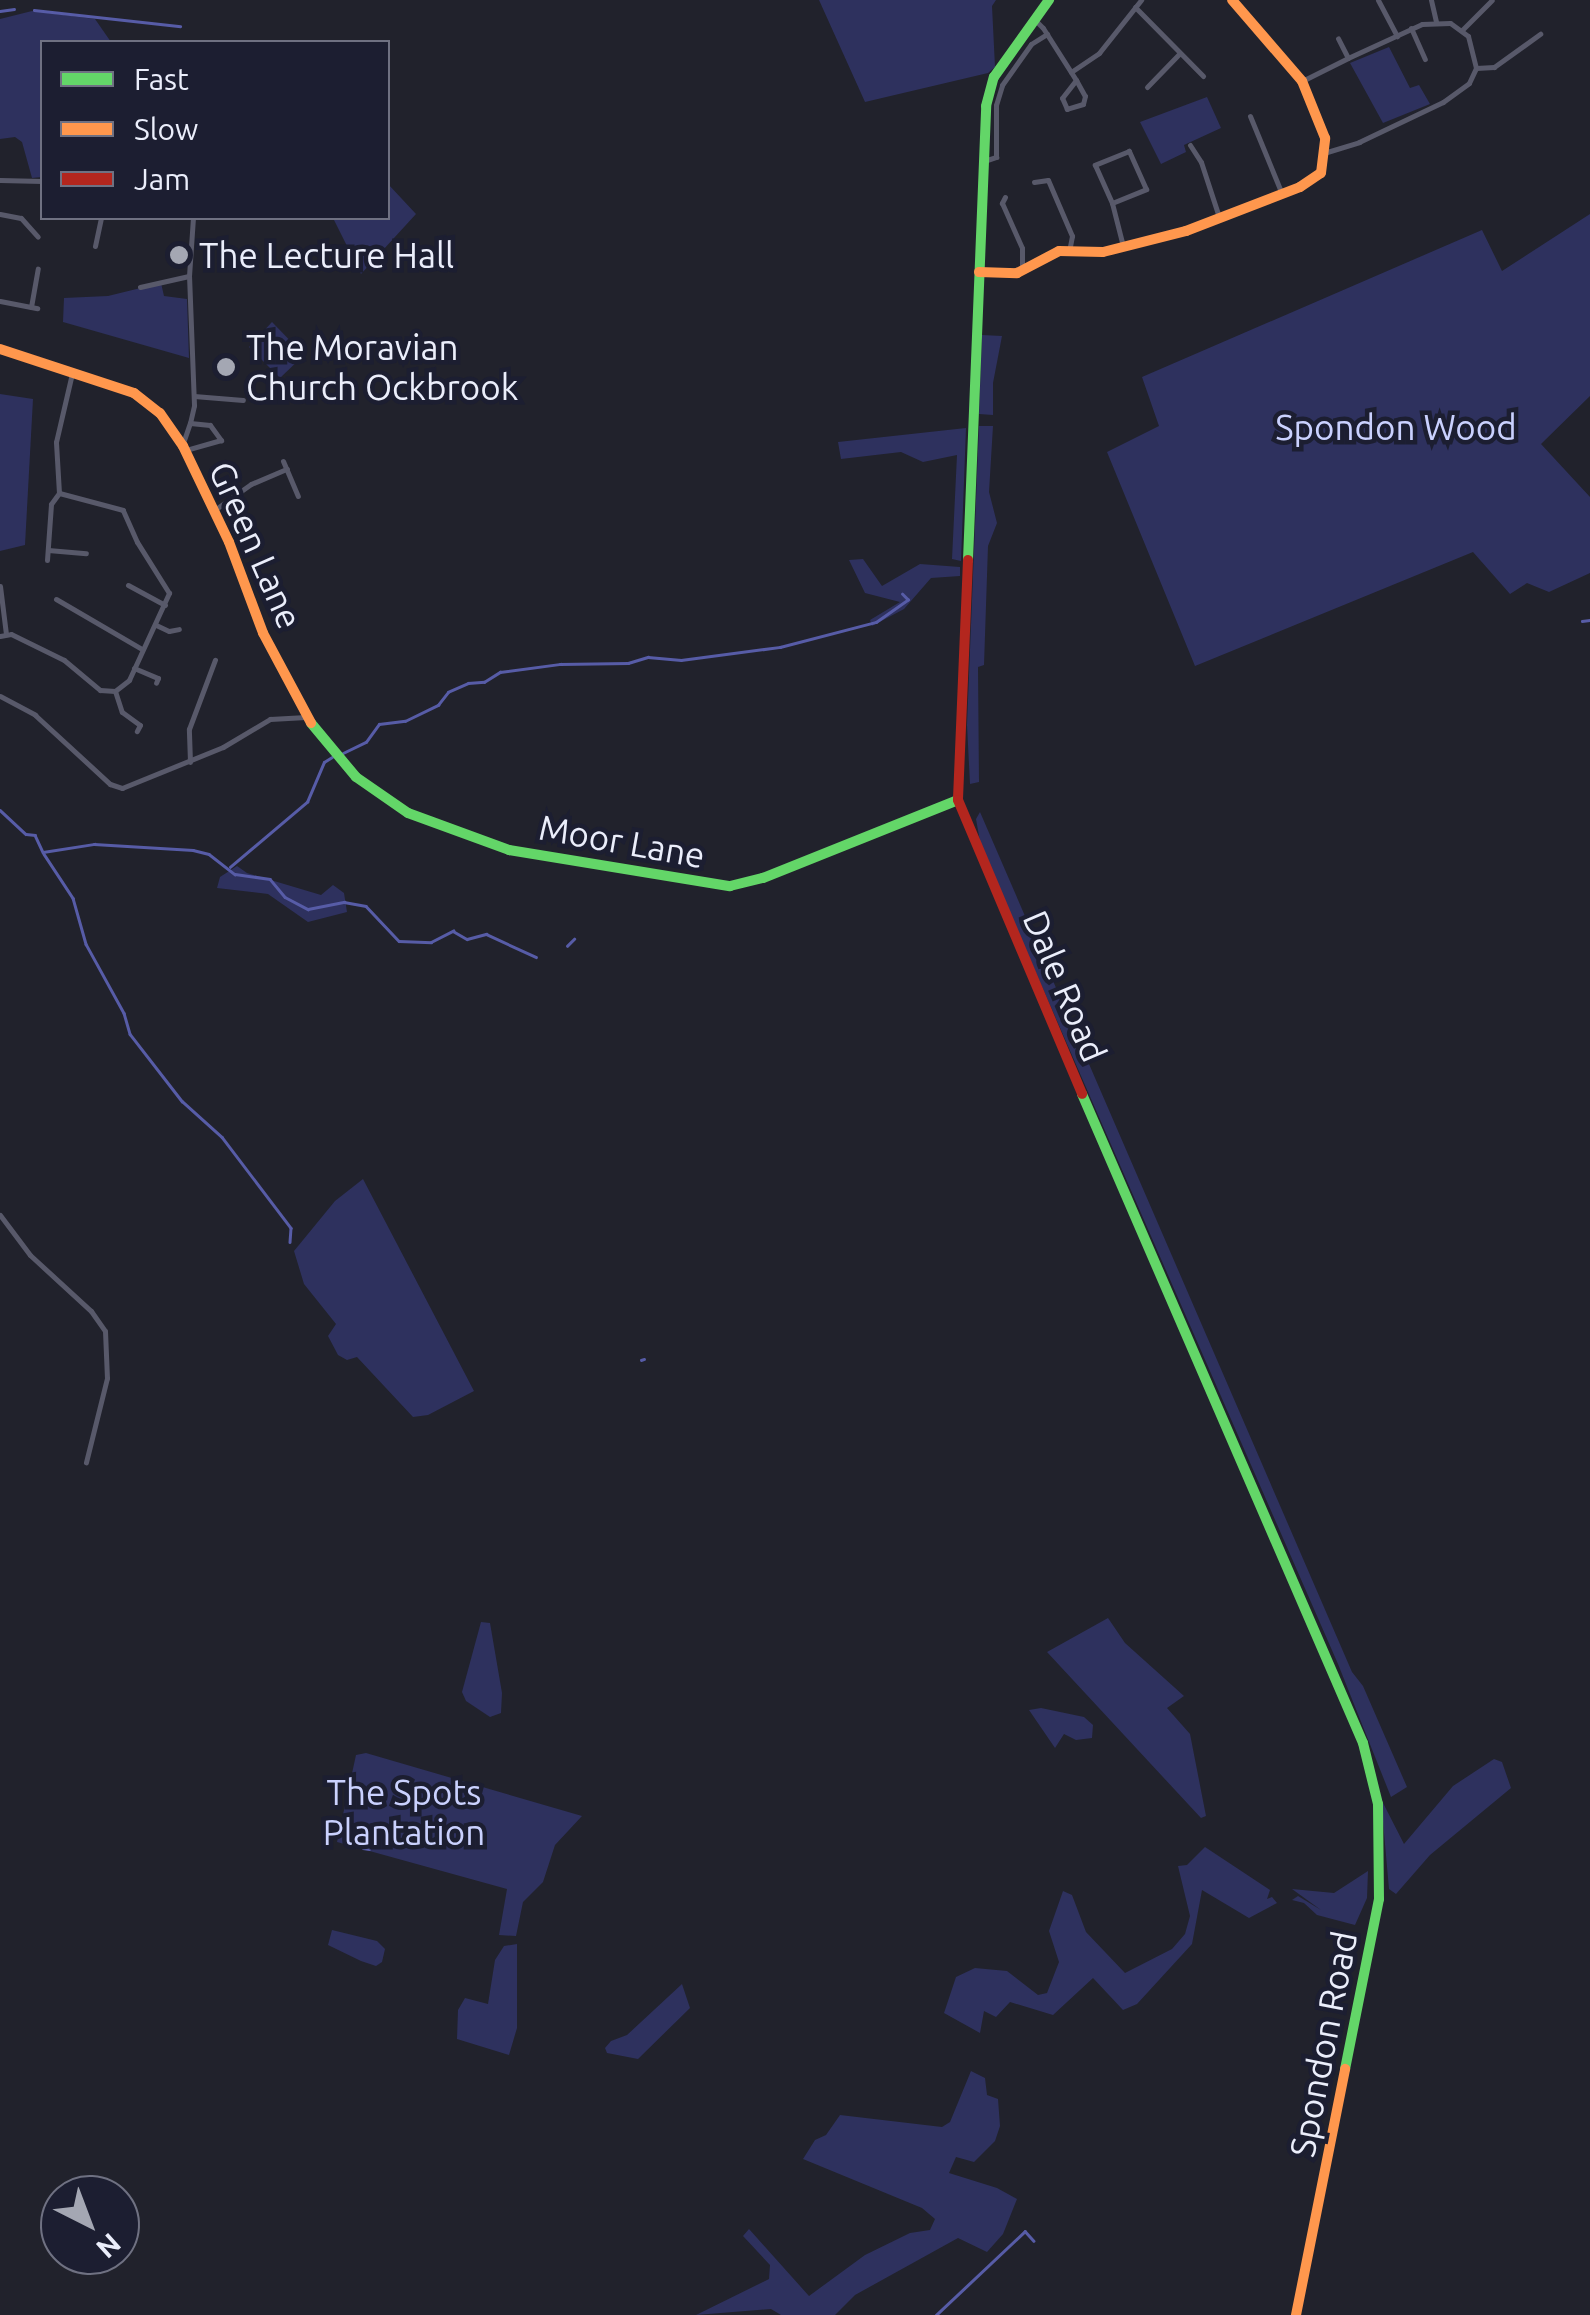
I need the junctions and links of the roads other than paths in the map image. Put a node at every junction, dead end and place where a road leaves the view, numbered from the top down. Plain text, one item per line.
1 (1049, 0) edge
2 (1140, 0) edge
3 (1232, 0) edge
4 (1378, 0) edge
5 (1432, 0) edge
6 (1492, 0) edge
7 (1135, 7) junction
8 (1035, 20) junction
9 (1436, 21) junction
10 (1411, 28) junction
11 (1462, 30) junction
12 (1047, 34) junction
13 (1540, 34) dead end
14 (1397, 36) junction
15 (1338, 38) dead end
16 (1180, 53) junction
17 (1348, 58) junction
18 (1425, 59) dead end
19 (1476, 68) junction
20 (1071, 72) junction
21 (1203, 76) dead end
22 (1076, 80) junction
23 (1302, 82) junction
24 (1147, 87) dead end
25 (1250, 116) dead end
26 (1190, 145) dead end
27 (1327, 152) junction
28 (984, 161) junction
29 (0, 180) edge
30 (40, 180) edge
31 (1034, 182) dead end
32 (1282, 194) junction
33 (1005, 196) dead end
34 (1112, 203) junction
35 (0, 214) edge
36 (1219, 217) junction
37 (101, 220) edge
38 (194, 220) edge
39 (38, 237) dead end
40 (96, 246) dead end
41 (1123, 246) junction
42 (1068, 251) junction
43 (38, 269) dead end
44 (1022, 271) junction
45 (979, 272) junction
46 (189, 276) junction
47 (140, 288) dead end
48 (0, 301) edge
49 (0, 350) edge
50 (73, 370) junction
51 (194, 396) junction
52 (243, 400) dead end
53 (190, 423) junction
54 (184, 448) junction
55 (284, 462) dead end
56 (286, 469) junction
57 (59, 493) junction
58 (298, 496) dead end
59 (213, 511) junction
60 (48, 550) junction
61 (86, 553) dead end
62 (46, 560) dead end
63 (128, 584) dead end
64 (0, 586) edge
65 (56, 599) dead end
66 (165, 605) junction
67 (156, 625) junction
68 (178, 628) dead end
69 (3, 635) edge
70 (142, 649) junction
71 (216, 660) dead end
72 (134, 668) junction
73 (156, 683) dead end
74 (115, 691) junction
75 (0, 696) edge
76 (306, 718) junction
77 (137, 731) dead end
78 (190, 762) junction
79 (958, 800) junction
80 (0, 1215) edge
81 (86, 1462) dead end
82 (1373, 1782) joint
83 (1296, 2315) edge

1 - 8 main road, Dale Road
2 - 7 street
3 - 23 main road
4 - 14 street
5 - 9 street
6 - 11 street
7 - 16 street
7 - 20 street
8 - 12 street
8 - 28 main road, Dale Road
9 - 10 street
9 - 11 street
10 - 14 street
10 - 18 street
11 - 19 street
12 - 20 street
12 - 28 street, Dale Road
13 - 19 street
14 - 17 street
15 - 17 street
16 - 21 street
16 - 24 street
17 - 23 street
19 - 27 street
20 - 22 street
22 - 22 street
23 - 27 main road
25 - 32 street
26 - 36 street
27 - 32 main road
28 - 45 main road, Dale Road
29 - 30 street
31 - 42 street
32 - 36 main road
33 - 44 street
34 - 34 street
34 - 41 street
35 - 39 street
36 - 41 main road
37 - 40 street
38 - 46 street
41 - 42 main road
42 - 44 main road
43 - 48 street
44 - 45 main road
45 - 79 main road, Dale Road
46 - 47 street
46 - 51 street
49 - 50 main road
50 - 54 main road, Green Lane
50 - 57 street
51 - 52 street
51 - 53 street
53 - 54 street
53 - 54 street
54 - 59 main road, Green Lane
55 - 56 street
56 - 58 street
56 - 59 street
57 - 60 street
57 - 66 street
59 - 76 main road, Green Lane
60 - 61 street
60 - 62 street
63 - 66 street
64 - 69 street
65 - 70 street
66 - 67 street
67 - 68 street
67 - 70 street
69 - 74 street
70 - 72 street
71 - 78 street
72 - 73 street
72 - 74 street
74 - 77 street
75 - 78 street
76 - 78 street
76 - 79 main road, Moor Lane
79 - 82 main road, Dale Road
80 - 81 street
82 - 83 main road, Spondon Road

